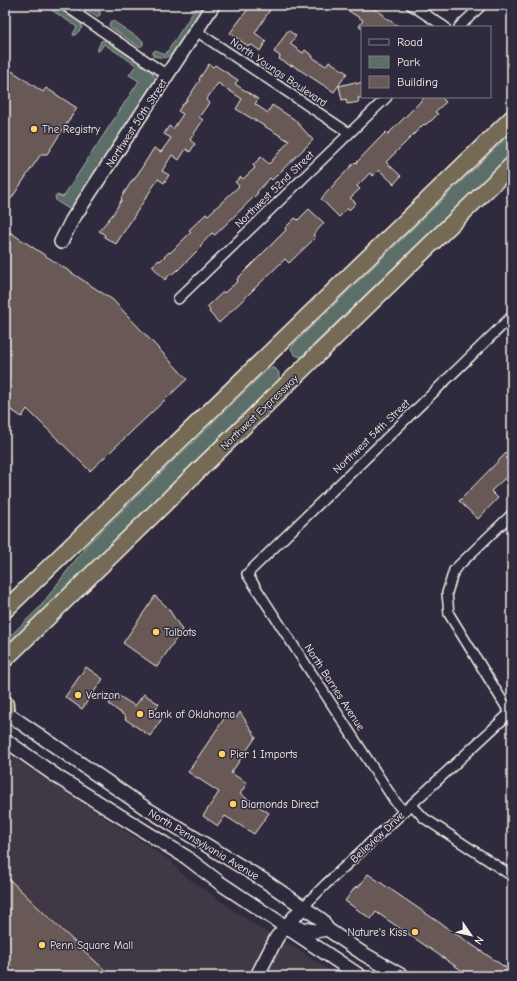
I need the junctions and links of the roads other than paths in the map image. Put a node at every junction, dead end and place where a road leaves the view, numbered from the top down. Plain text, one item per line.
1 (64, 5) edge
2 (214, 5) edge
3 (411, 5) edge
4 (482, 5) edge
5 (443, 26) edge
6 (460, 26) edge
7 (196, 31) junction
8 (167, 75) junction
9 (386, 98) edge
10 (512, 118) edge
11 (349, 133) junction
12 (512, 165) edge
13 (61, 242) dead end
14 (178, 299) dead end
15 (512, 316) edge
16 (512, 514) edge
17 (247, 574) joint
18 (5, 610) edge
19 (5, 659) edge
20 (5, 704) edge
21 (5, 712) edge
22 (511, 712) edge
23 (5, 740) edge
24 (412, 805) junction
25 (404, 812) junction
26 (512, 876) edge
27 (303, 907) junction
28 (286, 927) junction
29 (327, 929) junction
30 (257, 976) edge
31 (360, 976) edge
32 (402, 976) edge

1 - 8 street
2 - 7 main road, Northwest 50th Street
3 - 5 street
4 - 6 street
7 - 8 main road, Northwest 50th Street
7 - 11 street, North Youngs Boulevard
8 - 13 main road, Northwest 50th Street
9 - 11 street, Northwest 52nd Street
10 - 18 highway
11 - 14 street, Northwest 52nd Street
12 - 19 highway, Northwest Expressway
15 - 17 street, Northwest 54th Street
16 - 22 street
17 - 25 street, North Barnes Avenue
20 - 21 highway
21 - 27 main road, North Pennsylvania Avenue
22 - 24 street, Belleview Drive
23 - 28 main road, North Pennsylvania Avenue
24 - 25 street, Belleview Drive
24 - 26 street
25 - 27 street, Belleview Drive
27 - 28 main road, Belleview Drive
27 - 29 main road, North Pennsylvania Avenue
28 - 29 main road
28 - 30 main road, Belleview Drive
28 - 31 main road, North Pennsylvania Avenue
29 - 32 main road, North Pennsylvania Avenue

